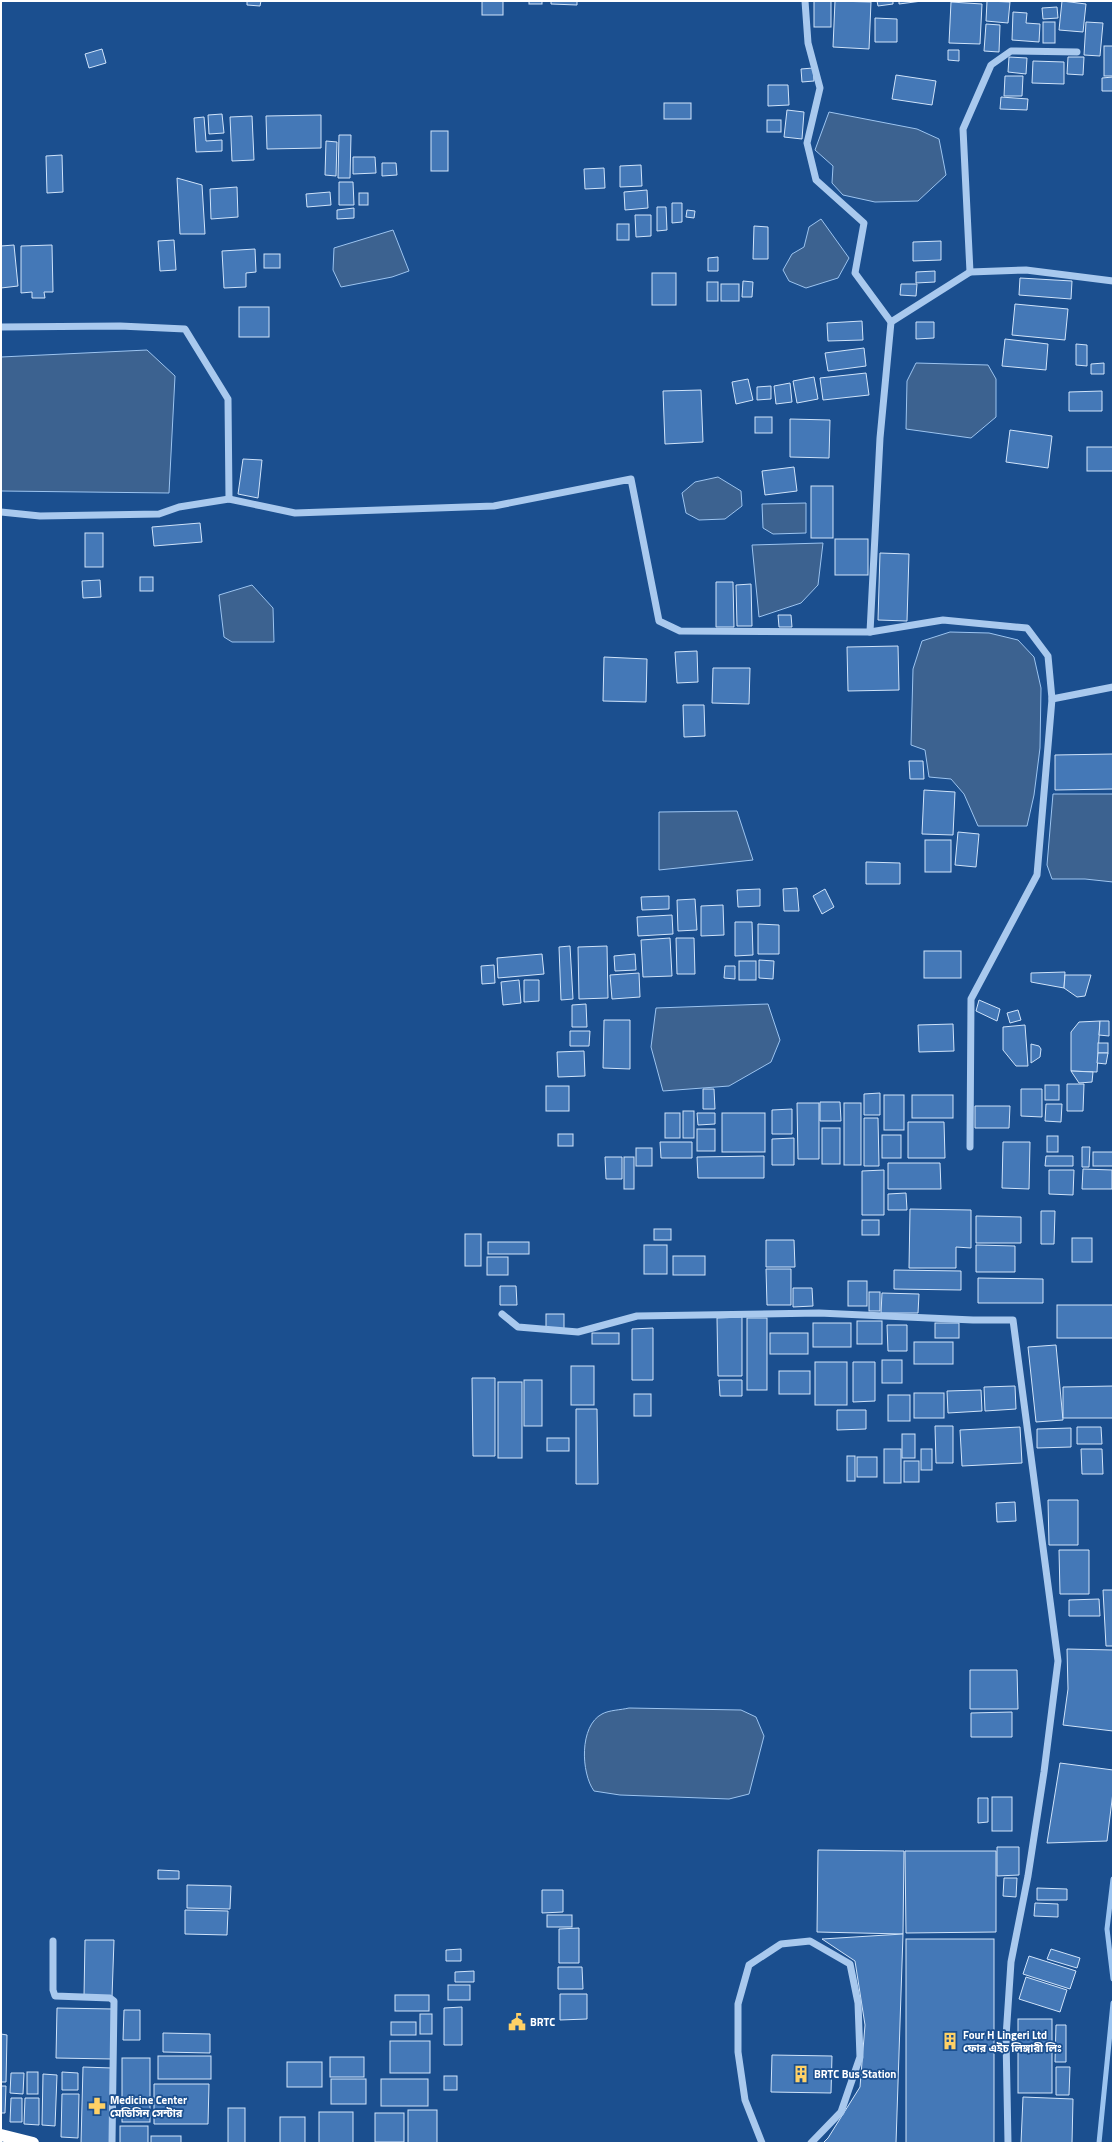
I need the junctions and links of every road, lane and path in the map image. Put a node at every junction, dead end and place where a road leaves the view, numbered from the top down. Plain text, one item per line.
1 (805, 1) edge
2 (1077, 52) dead end
3 (970, 272) junction
4 (1113, 281) edge
5 (891, 322) junction
6 (1, 327) edge
7 (229, 499) junction
8 (1, 512) edge
9 (870, 632) junction
10 (1113, 686) edge
11 (1052, 699) junction
12 (970, 1147) dead end
13 (502, 1314) dead end
14 (53, 1941) dead end
15 (1, 2135) edge
16 (32, 2143) edge
17 (112, 2143) edge
18 (762, 2143) edge
19 (811, 2143) edge
20 (1008, 2143) edge

1 - 5 street
2 - 3 street
3 - 4 street
3 - 5 street
5 - 9 street
6 - 7 street
7 - 8 street
7 - 9 street
9 - 11 street
10 - 11 street
11 - 12 street
13 - 20 street
14 - 17 street
15 - 16 highway
18 - 19 street

